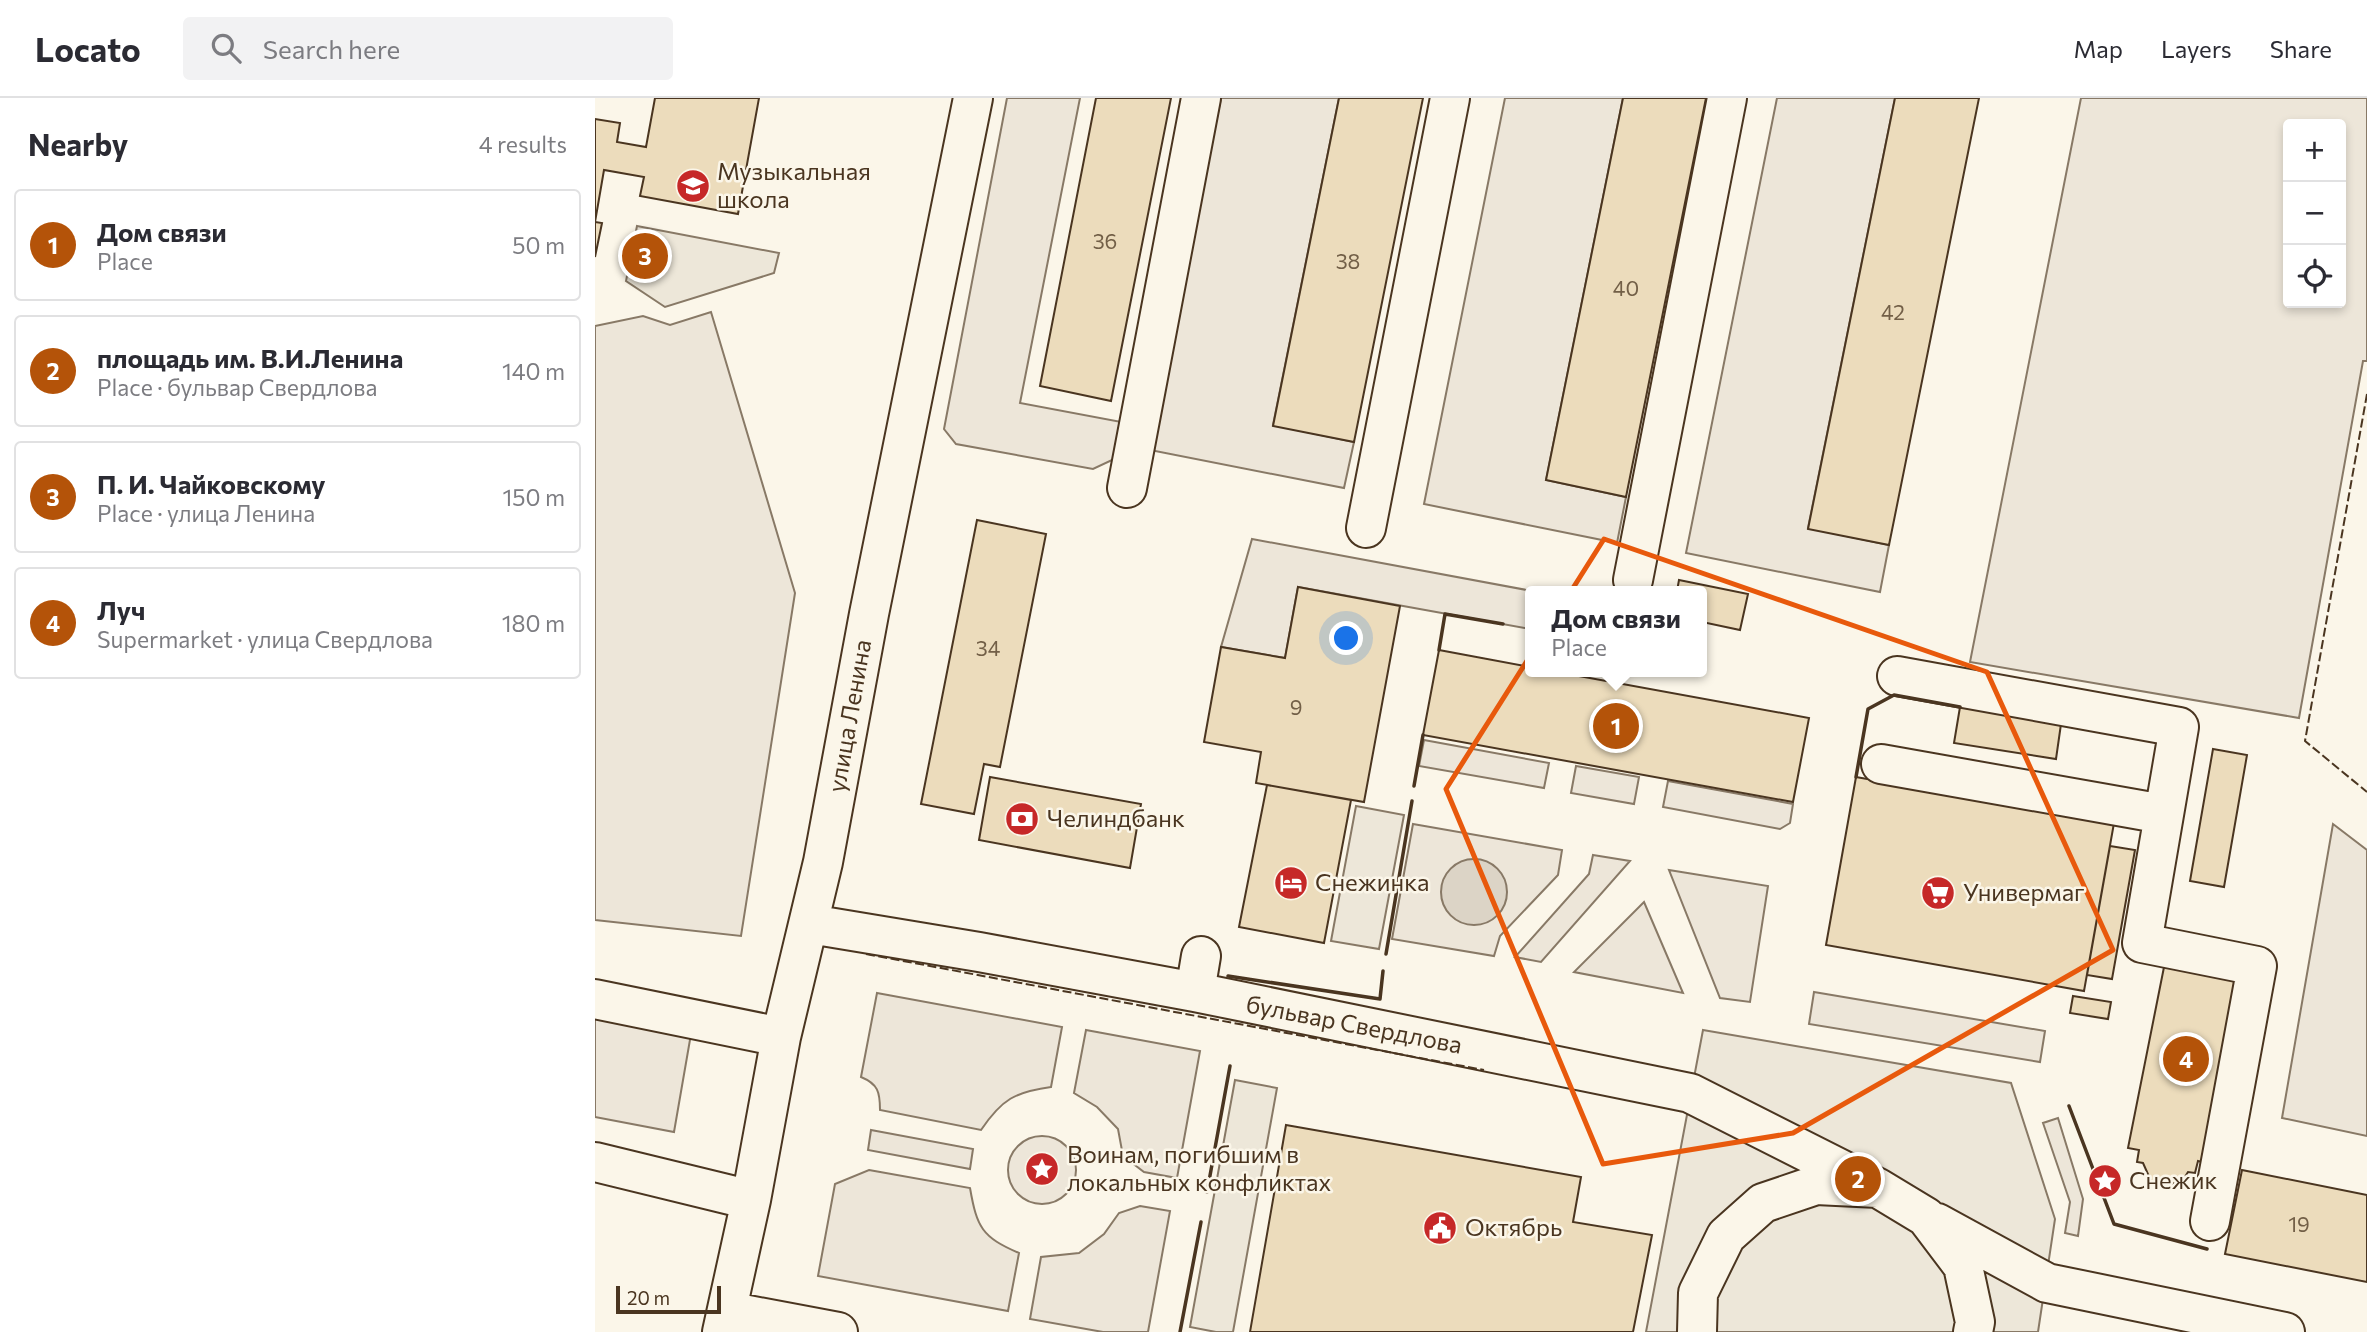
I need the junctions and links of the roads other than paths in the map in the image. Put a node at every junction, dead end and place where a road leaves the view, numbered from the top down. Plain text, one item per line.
1 (973, 98) edge
2 (1201, 98) edge
3 (1450, 98) edge
4 (1727, 98) edge
5 (1127, 488) dead end
6 (1366, 528) dead end
7 (1633, 580) dead end
8 (1897, 676) dead end
9 (1881, 764) dead end
10 (2163, 814) junction
11 (810, 924) junction
12 (595, 999) edge
13 (781, 1037) junction
14 (595, 1162) edge
15 (1878, 1188) junction
16 (751, 1200) junction
17 (1926, 1217) junction
18 (2210, 1221) dead end
19 (725, 1321) edge
20 (838, 1332) edge
21 (1697, 1332) edge
22 (1973, 1332) edge
23 (2285, 1332) edge

1 - 11 street, улица Ленина
2 - 5 street
3 - 6 street
4 - 7 street
8 - 10 street
9 - 10 street
10 - 18 street
11 - 13 street, улица Ленина
11 - 15 street, бульвар Свердлова
12 - 13 street
13 - 16 street, улица Ленина
14 - 16 street
15 - 17 street, бульвар Свердлова
15 - 21 street
16 - 19 street, улица Ленина
17 - 22 street
17 - 23 street, бульвар Свердлова
19 - 20 street

